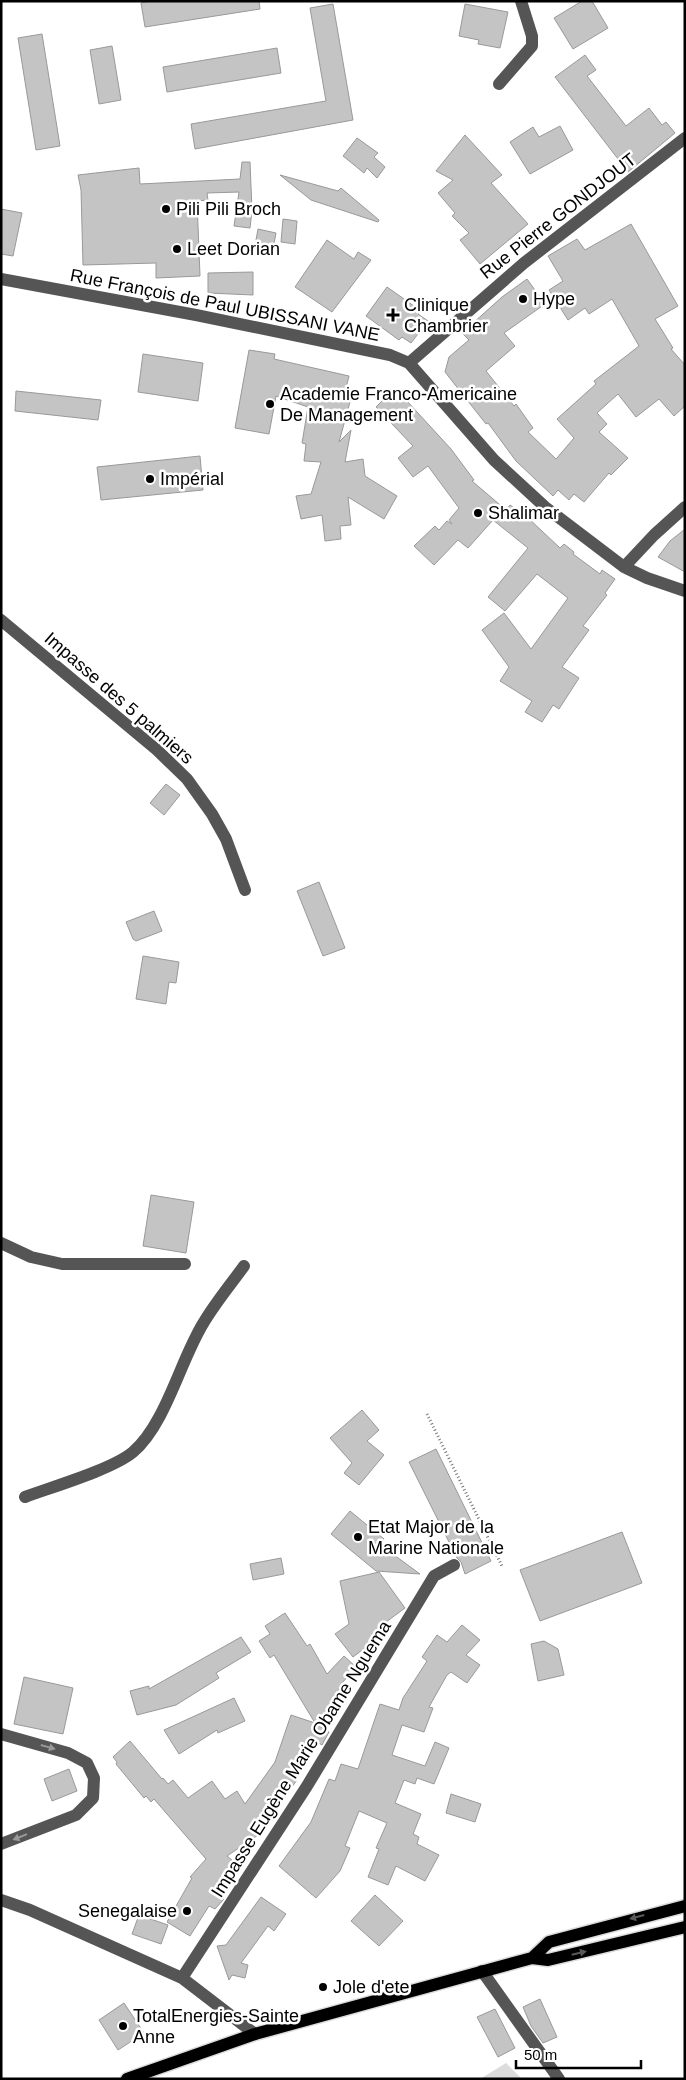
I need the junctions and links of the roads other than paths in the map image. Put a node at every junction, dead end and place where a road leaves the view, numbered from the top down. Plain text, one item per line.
1 (521, 1) edge
2 (499, 84) dead end
3 (685, 138) edge
4 (1, 280) edge
5 (409, 363) junction
6 (685, 508) edge
7 (624, 567) junction
8 (685, 591) edge
9 (1, 620) edge
10 (245, 890) dead end
11 (1, 1243) edge
12 (185, 1264) dead end
13 (244, 1266) dead end
14 (25, 1497) dead end
15 (454, 1565) dead end
16 (1, 1734) edge
17 (1, 1844) edge
18 (1, 1900) edge
19 (685, 1906) edge
20 (685, 1927) edge
21 (657, 1933) junction
22 (685, 1933) edge
23 (532, 1958) junction
24 (482, 1972) junction
25 (182, 1978) junction
26 (254, 2034) junction
27 (127, 2079) edge
28 (559, 2079) edge

1 - 2 street
3 - 5 street, Rue Pierre GONDJOUT
4 - 5 street, Rue François de Paul UBISSANI VANE
5 - 7 street, Rue François de Paul UBISSANI VANE
6 - 7 street
7 - 8 street, Rue François de Paul UBISSANI VANE
9 - 10 street, Impasse des 5 palmiers
11 - 12 street
13 - 14 street
15 - 25 street, Impasse Eugène Marie Obame Nguema
16 -> 17 street
18 - 25 street
19 -> 23 main road
20 - 21 main road
21 - 22 main road
23 -> 21 main road
23 - 24 main road
24 - 26 main road
24 - 28 street
25 - 26 street
26 - 27 main road

